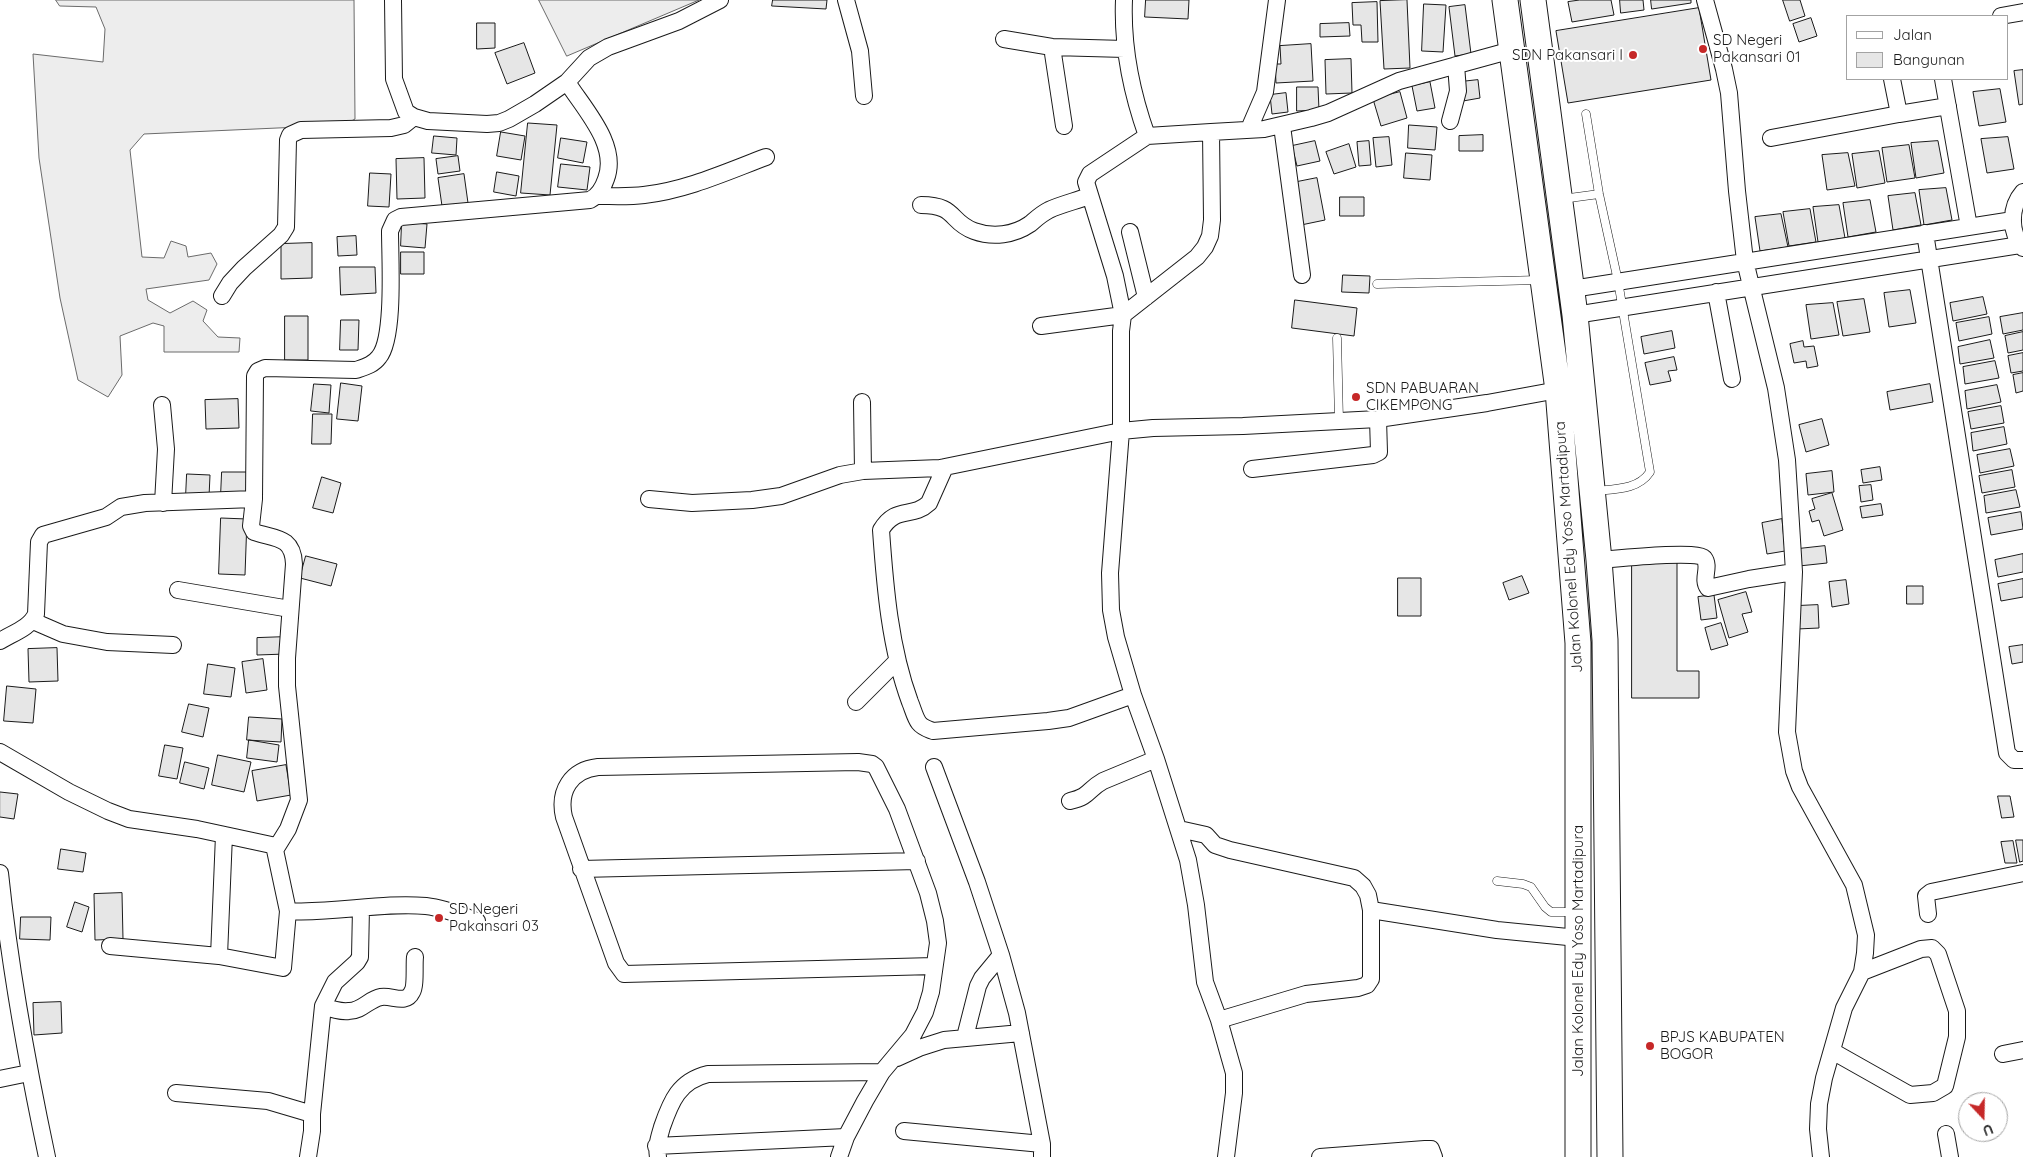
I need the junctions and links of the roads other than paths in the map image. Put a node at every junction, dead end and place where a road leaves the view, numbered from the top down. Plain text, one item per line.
1 (392, 0) edge
2 (720, 0) edge
3 (846, 0) edge
4 (1124, 0) edge
5 (1277, 0) edge
6 (1505, 0) edge
7 (1533, 0) edge
8 (1705, 0) edge
9 (2023, 12) edge
10 (2006, 15) edge
11 (1004, 39) dead end
12 (1052, 47) junction
13 (1125, 49) junction
14 (1512, 50) junction
15 (1456, 65) junction
16 (570, 79) junction
17 (1892, 80) edge
18 (1943, 80) edge
19 (864, 96) dead end
20 (1948, 106) junction
21 (1586, 114) dead end
22 (1899, 114) junction
23 (414, 117) junction
24 (1450, 121) dead end
25 (1064, 126) dead end
26 (1282, 126) junction
27 (1249, 129) junction
28 (1211, 132) junction
29 (1147, 136) junction
30 (1771, 138) dead end
31 (766, 157) dead end
32 (2023, 192) edge
33 (1600, 194) junction
34 (597, 196) junction
35 (1089, 196) junction
36 (1560, 200) junction
37 (921, 205) dead end
38 (2012, 220) junction
39 (1969, 227) junction
40 (1130, 232) dead end
41 (1925, 234) junction
42 (2021, 247) edge
43 (1928, 260) junction
44 (1746, 261) junction
45 (1302, 275) dead end
46 (1618, 281) junction
47 (1377, 284) dead end
48 (1750, 286) junction
49 (1544, 287) junction
50 (1572, 289) junction
51 (1716, 292) junction
52 (222, 296) dead end
53 (1146, 297) junction
54 (1622, 308) junction
55 (1123, 315) junction
56 (1575, 315) junction
57 (1550, 320) junction
58 (1041, 326) dead end
59 (1337, 338) dead end
60 (1732, 379) dead end
61 (1558, 390) junction
62 (862, 402) dead end
63 (162, 405) dead end
64 (1378, 419) junction
65 (1339, 422) junction
66 (1121, 432) junction
67 (945, 467) junction
68 (1252, 469) dead end
69 (863, 471) junction
70 (1592, 492) junction
71 (254, 498) junction
72 (649, 499) dead end
73 (163, 503) junction
74 (1599, 560) junction
75 (1794, 572) junction
76 (178, 590) dead end
77 (290, 609) junction
78 (33, 621) junction
79 (0, 641) edge
80 (173, 645) dead end
81 (897, 662) junction
82 (1133, 695) junction
83 (856, 702) dead end
84 (0, 752) edge
85 (1156, 759) junction
86 (2023, 760) edge
87 (934, 767) dead end
88 (1070, 801) dead end
89 (1179, 829) junction
90 (224, 835) junction
91 (276, 846) junction
92 (917, 861) junction
93 (581, 869) junction
94 (0, 873) edge
95 (2023, 873) edge
96 (1497, 881) dead end
97 (361, 908) junction
98 (1371, 910) junction
99 (288, 911) junction
100 (1578, 912) junction
101 (1928, 914) dead end
102 (477, 921) dead end
103 (1578, 938) junction
104 (110, 946) dead end
105 (1001, 955) junction
106 (219, 956) junction
107 (415, 957) dead end
108 (934, 966) junction
109 (5, 969) edge
110 (1862, 972) junction
111 (323, 1006) junction
112 (1219, 1020) junction
113 (1021, 1032) junction
114 (965, 1037) junction
115 (2023, 1050) edge
116 (1832, 1051) junction
117 (2003, 1054) dead end
118 (887, 1066) junction
119 (29, 1073) junction
120 (0, 1079) edge
121 (176, 1093) dead end
122 (312, 1114) junction
123 (904, 1131) dead end
124 (1946, 1134) dead end
125 (846, 1137) junction
126 (1042, 1151) edge
127 (657, 1152) edge
128 (47, 1157) edge
129 (308, 1157) edge
130 (839, 1157) edge
131 (1226, 1157) edge
132 (1320, 1157) edge
133 (1434, 1157) edge
134 (1578, 1157) edge
135 (1610, 1157) edge
136 (1821, 1157) edge
137 (1950, 1157) edge

1 - 23 street
2 - 16 street
3 - 19 street
4 - 13 street
5 - 27 street
6 - 14 main road, Jalan Kolonel Edy Yoso Martadipura
7 - 36 main road, Jalan Kolonel Edy Yoso Martadipura
8 - 44 street
9 - 10 street
11 - 12 street
12 - 13 street
12 - 25 street
13 - 29 street
14 - 15 street
14 - 49 main road, Jalan Kolonel Edy Yoso Martadipura
15 - 24 street
15 - 26 street
16 - 23 street
16 - 34 street
17 - 22 street
18 - 20 street
20 - 22 street
20 - 39 street
21 - 33 lane
22 - 30 street
23 - 52 street
26 - 27 street
26 - 45 street
27 - 28 street
28 - 29 street
28 - 53 street
29 - 35 street
31 - 34 street
32 - 38 street
33 - 36 lane
33 - 46 lane
34 - 71 street
35 - 37 street
35 - 55 street
36 - 50 main road, Jalan Kolonel Edy Yoso Martadipura
38 - 39 street
38 - 42 street
39 - 41 street
40 - 53 street
41 - 43 street
41 - 44 street
42 - 43 street
43 - 48 street
43 - 86 street
44 - 46 street
44 - 48 street
46 - 50 street
46 - 54 lane
47 - 49 lane
48 - 51 street
48 - 75 street
49 - 50 main road
49 - 57 main road, Jalan Kolonel Edy Yoso Martadipura
50 - 56 main road, Jalan Kolonel Edy Yoso Martadipura
51 - 54 street
51 - 60 street
53 - 55 street
54 - 56 street
54 - 70 lane
55 - 58 street
55 - 66 street
56 - 57 main road
56 - 70 main road, Jalan Kolonel Edy Yoso Martadipura
57 - 61 main road, Jalan Kolonel Edy Yoso Martadipura
59 - 65 lane
61 - 64 street
61 - 100 main road, Jalan Kolonel Edy Yoso Martadipura
62 - 69 street
63 - 73 street
64 - 65 street
64 - 68 street
65 - 66 street
66 - 67 street
66 - 82 street
67 - 69 street
67 - 81 street
69 - 72 street
70 - 74 main road, Jalan Kolonel Edy Yoso Martadipura
71 - 73 street
71 - 77 street
73 - 78 street
74 - 75 street
74 - 135 main road, Jalan Kolonel Edy Yoso Martadipura
75 - 110 street
76 - 77 street
77 - 91 street
78 - 79 street
78 - 80 street
81 - 82 street
81 - 83 street
82 - 85 street
84 - 90 street
85 - 88 street
85 - 89 street
87 - 105 street
89 - 98 street
89 - 112 street
90 - 91 street
90 - 106 street
91 - 99 street
92 - 93 street
92 - 93 street
92 - 108 street
93 - 108 street
94 - 109 street
95 - 101 street
96 - 100 lane
97 - 99 street
97 - 102 street
97 - 111 street
98 - 103 street
98 - 112 street
99 - 106 street
100 - 103 main road, Jalan Kolonel Edy Yoso Martadipura
103 - 134 main road, Jalan Kolonel Edy Yoso Martadipura
104 - 106 street
105 - 113 street
105 - 114 street
107 - 111 street
108 - 118 street
109 - 119 street
110 - 116 street
110 - 116 street
111 - 122 street
112 - 131 street
113 - 114 street
113 - 126 street
114 - 118 street
115 - 117 street
116 - 136 street
118 - 125 street
118 - 127 street
119 - 120 street
119 - 128 street
121 - 122 street
122 - 129 street
123 - 126 street
124 - 137 street
125 - 127 street
125 - 130 street
132 - 133 street

